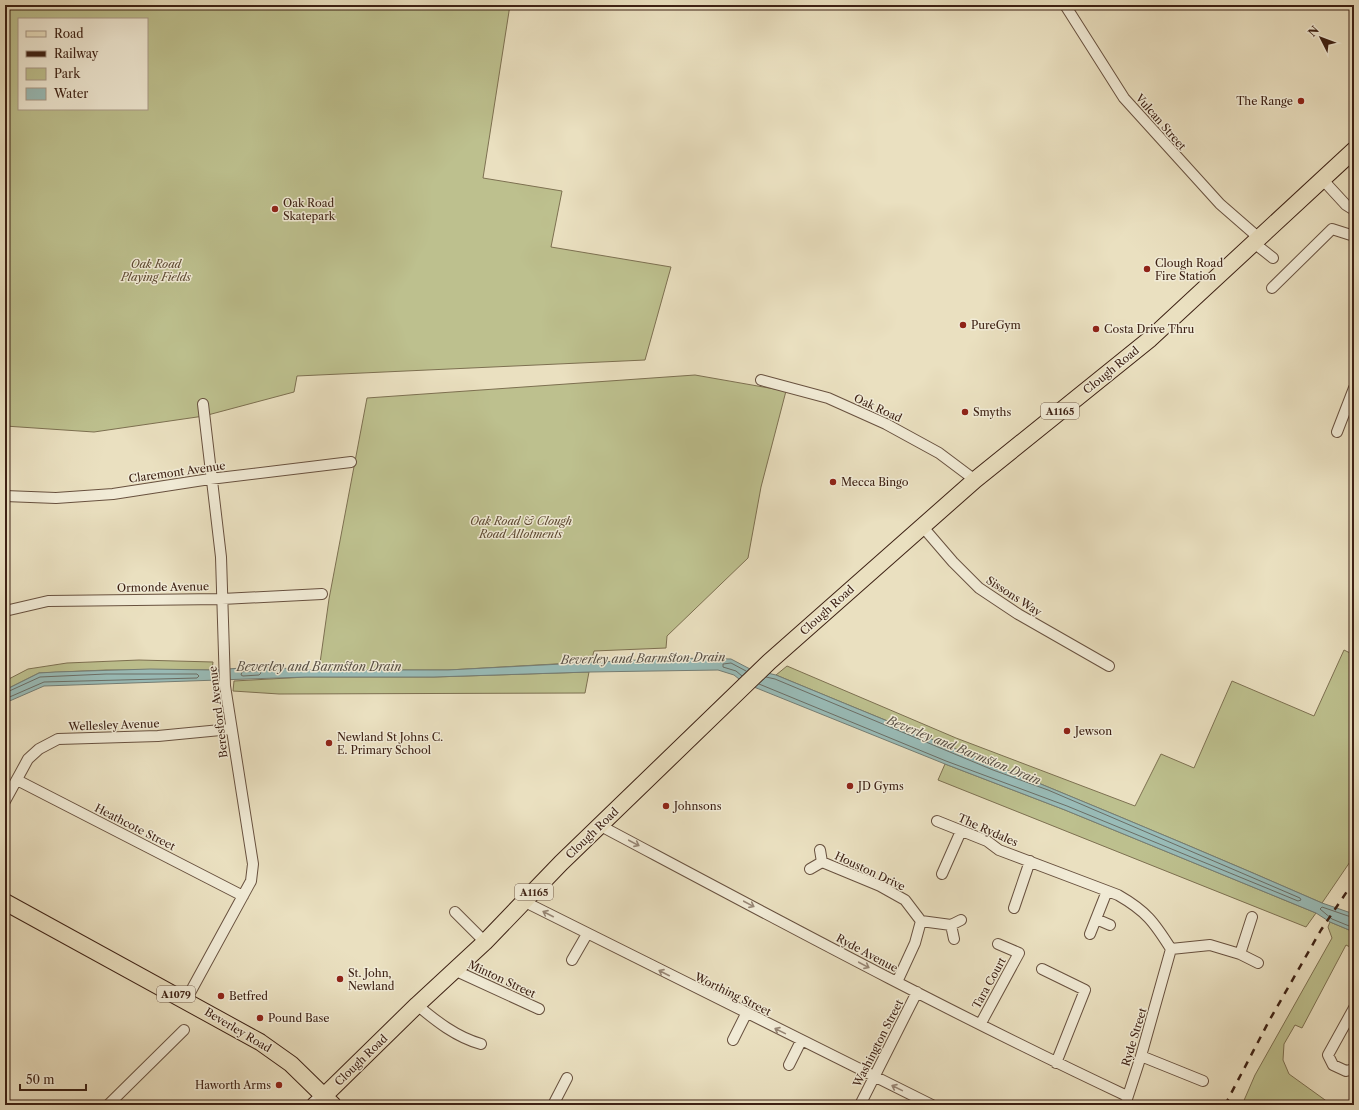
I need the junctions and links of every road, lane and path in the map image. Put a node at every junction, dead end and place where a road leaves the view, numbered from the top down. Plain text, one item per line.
1 (1065, 5) edge
2 (1354, 150) edge
3 (1323, 180) junction
4 (1354, 210) edge
5 (1354, 236) edge
6 (1257, 241) junction
7 (1273, 258) dead end
8 (1272, 288) dead end
9 (761, 380) dead end
10 (1354, 388) edge
11 (203, 404) dead end
12 (1337, 432) dead end
13 (351, 462) dead end
14 (210, 479) junction
15 (975, 480) junction
16 (5, 496) edge
17 (922, 526) junction
18 (322, 594) dead end
19 (222, 598) junction
20 (5, 610) edge
21 (1109, 666) dead end
22 (231, 729) junction
23 (17, 780) junction
24 (5, 801) edge
25 (937, 822) dead end
26 (599, 825) junction
27 (961, 831) junction
28 (820, 850) dead end
29 (1030, 861) junction
30 (822, 862) junction
31 (810, 869) dead end
32 (942, 874) dead end
33 (1107, 891) junction
34 (243, 896) junction
35 (5, 902) edge
36 (525, 902) junction
37 (1014, 908) dead end
38 (455, 912) dead end
39 (1252, 917) dead end
40 (1096, 919) junction
41 (961, 920) dead end
42 (921, 921) junction
43 (951, 925) junction
44 (1110, 925) dead end
45 (586, 934) junction
46 (1090, 934) dead end
47 (954, 939) dead end
48 (485, 942) junction
49 (998, 944) dead end
50 (1171, 949) junction
51 (1240, 954) junction
52 (572, 960) dead end
53 (1258, 963) dead end
54 (1042, 969) dead end
55 (454, 970) junction
56 (897, 982) junction
57 (917, 992) junction
58 (186, 1000) junction
59 (416, 1005) junction
60 (1354, 1008) edge
61 (538, 1009) dead end
62 (746, 1014) junction
63 (981, 1024) junction
64 (184, 1030) dead end
65 (733, 1040) dead end
66 (801, 1041) junction
67 (481, 1044) dead end
68 (1141, 1056) junction
69 (1056, 1063) junction
70 (789, 1065) dead end
71 (1354, 1069) edge
72 (567, 1078) dead end
73 (874, 1078) junction
74 (1203, 1081) dead end
75 (1126, 1100) edge
76 (324, 1102) edge
77 (108, 1105) edge
78 (553, 1105) edge
79 (860, 1105) edge
80 (932, 1105) edge

1 - 6 street, Vulcan Street
2 - 3 main road, Clough Road / A1165
3 - 4 street
3 - 6 main road, Clough Road / A1165
5 - 8 street
6 - 7 street, Vulcan Street
6 - 15 main road, Clough Road / A1165
9 - 15 street, Oak Road
10 - 12 street
11 - 14 street, Beresford Avenue
13 - 14 street, Claremont Avenue
14 - 16 street, Claremont Avenue
14 - 19 street, Beresford Avenue
15 - 17 main road, Clough Road / A1165
17 - 21 street, Sissons Way
17 - 26 main road, Clough Road / A1165
18 - 19 street, Ormonde Avenue
19 - 20 street, Ormonde Avenue
19 - 22 street, Beresford Avenue
22 - 23 street, Wellesley Avenue
22 - 34 street, Beresford Avenue
23 - 24 street, Wellesley Avenue
23 - 34 street, Heathcote Street
25 - 27 street, The Rydales
26 - 36 main road, Clough Road / A1165
26 -> 56 street, Ryde Avenue
27 - 29 street, The Rydales
27 - 32 street
28 - 30 street, Houston Drive
29 - 33 street, The Rydales
29 - 37 street
30 - 31 street, Houston Drive
30 - 42 street, Houston Drive
33 - 40 street
33 - 50 street, The Rydales
34 - 58 street, Beresford Avenue
35 - 58 main road, Beverley Road / A1079
45 -> 36 street, Worthing Street
36 - 48 main road, Clough Road / A1165
38 - 48 street
39 - 51 street
40 - 44 street
40 - 46 street
41 - 43 street
42 - 43 street
42 - 56 street
43 - 47 street
45 - 52 street
62 -> 45 street, Worthing Street
48 - 55 main road, Clough Road / A1165
49 - 63 street, Tara Court
50 - 51 street
50 - 68 street, Ryde Street
51 - 53 street
54 - 69 street
55 - 59 main road, Clough Road / A1165
55 - 61 street, Minton Street
56 - 57 street, Ryde Avenue
57 - 63 street, Ryde Avenue
57 - 73 street, Washington Street
58 - 76 main road, Beverley Road / A1079
59 - 67 street
59 - 76 main road, Clough Road / A1165
60 - 71 street
62 - 65 street
66 -> 62 street, Worthing Street
63 - 69 street, Ryde Avenue
64 - 77 street
66 - 70 street
66 - 73 street, Worthing Street
68 - 74 street
68 - 75 street, Ryde Street
69 - 75 street, Ryde Avenue
72 - 78 street
73 - 79 street, Washington Street
80 -> 73 street, Worthing Street

